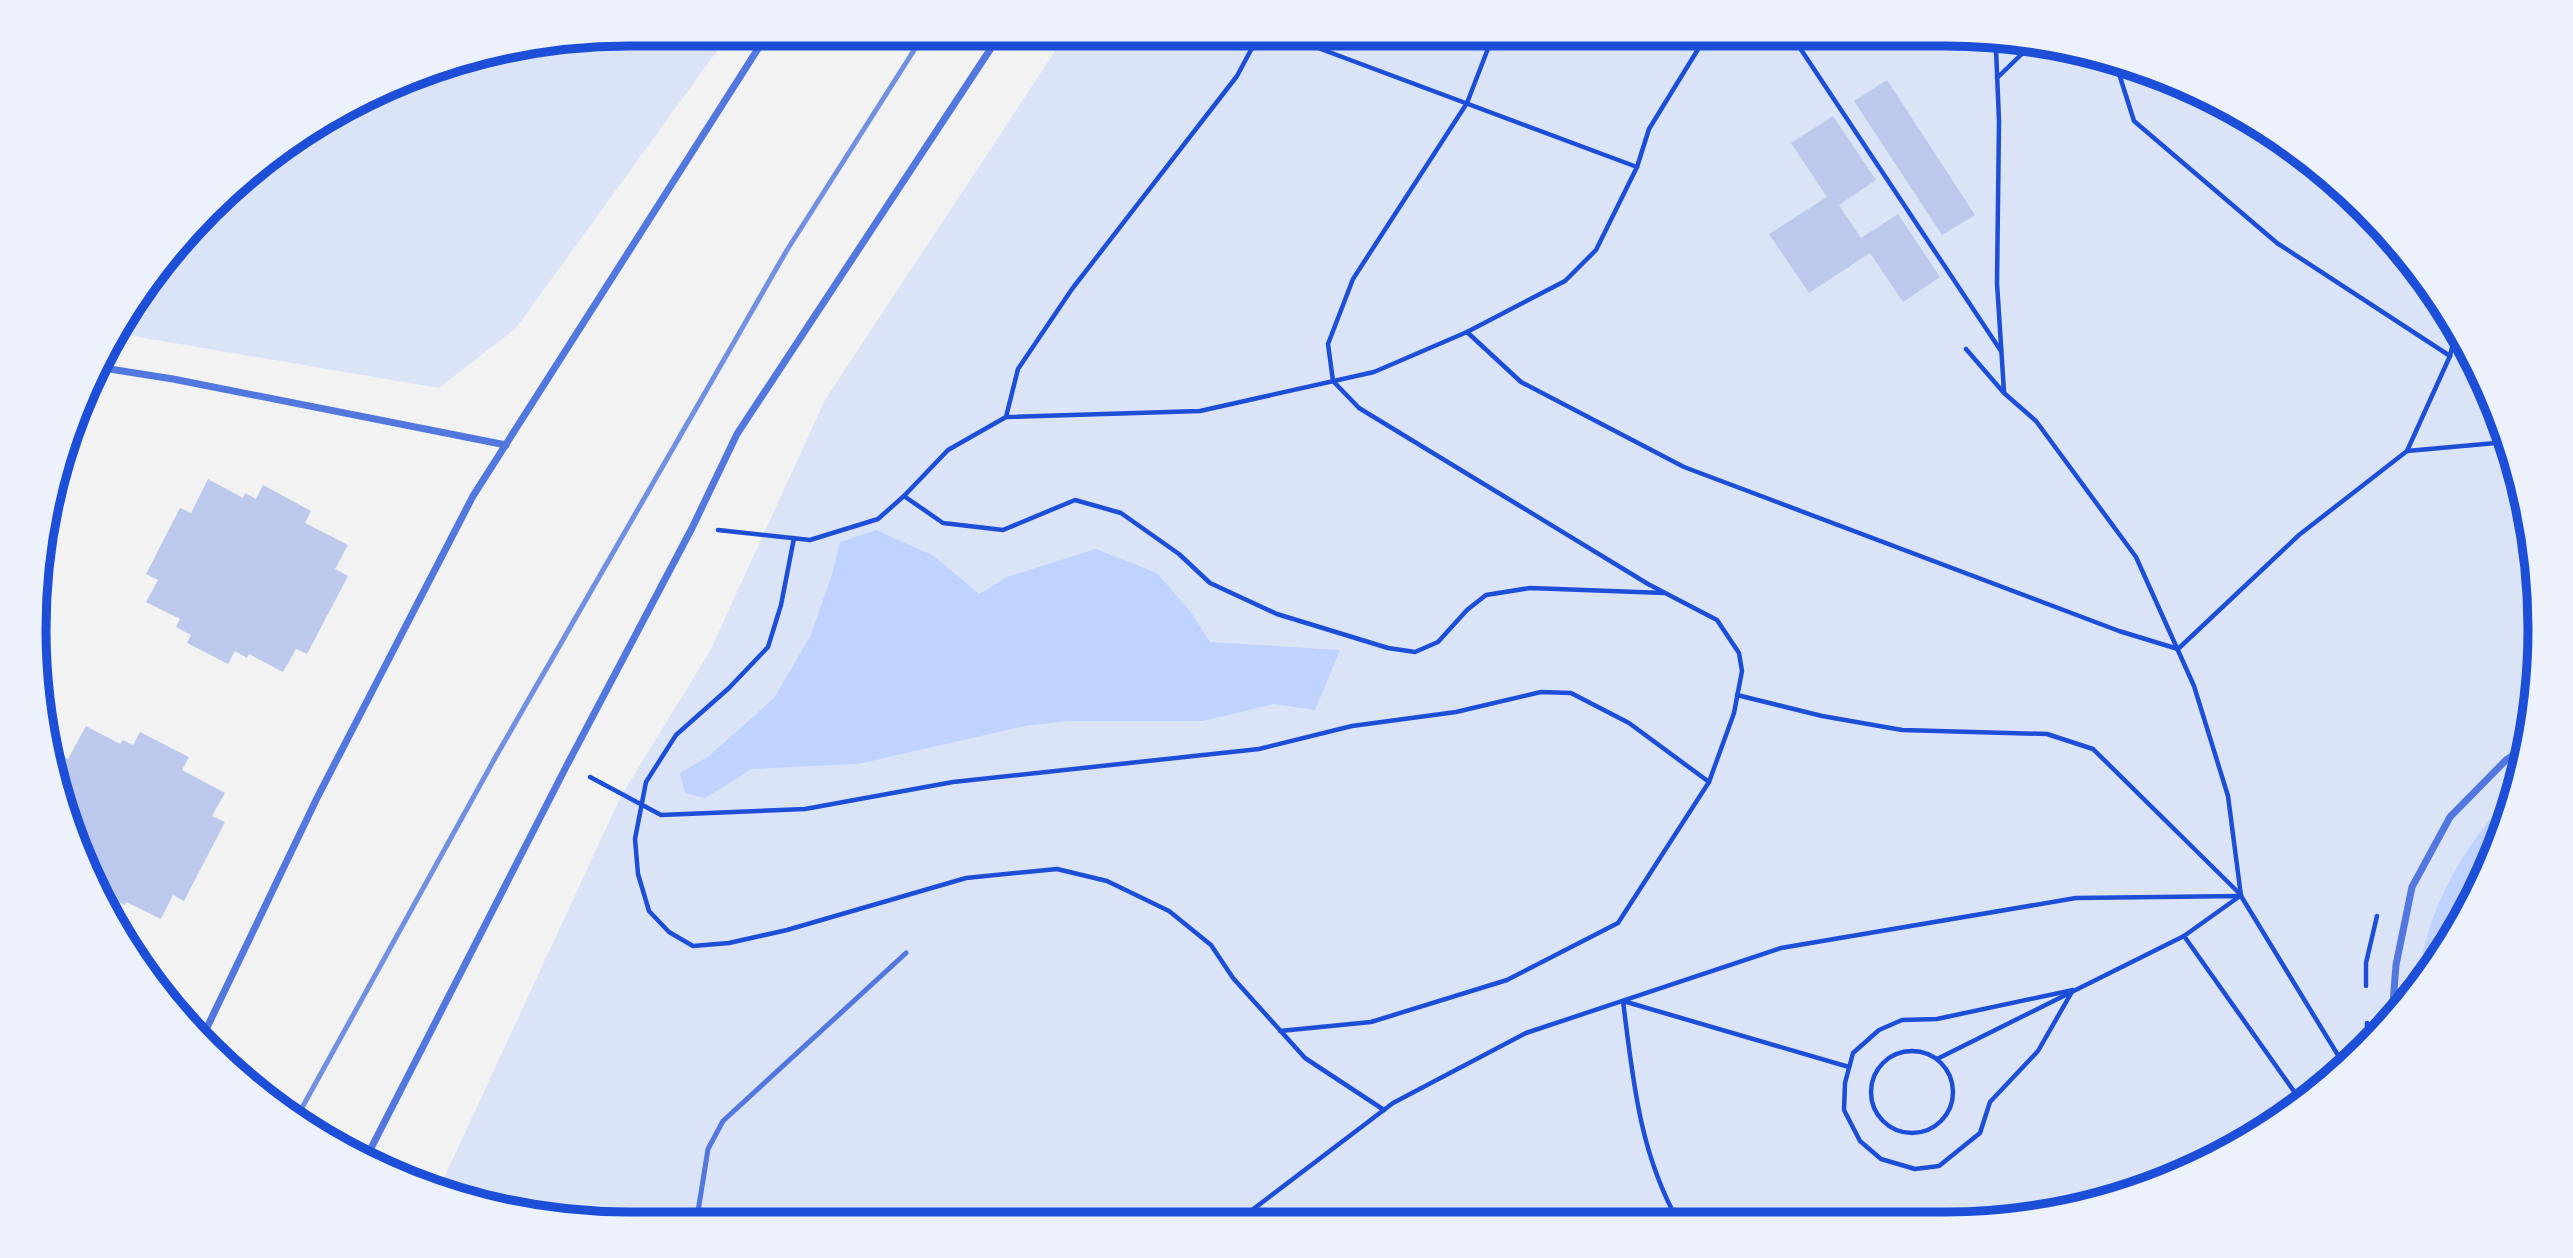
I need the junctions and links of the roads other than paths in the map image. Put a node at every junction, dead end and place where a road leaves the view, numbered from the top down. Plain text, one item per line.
1 (760, 46) edge
2 (992, 46) edge
3 (108, 368) edge
4 (506, 445) junction
5 (2513, 755) edge
6 (906, 953) dead end
7 (2393, 1001) edge
8 (206, 1031) edge
9 (369, 1151) edge
10 (698, 1212) edge

1 - 4 street
2 - 9 street
3 - 4 street
4 - 8 street
5 - 7 street
6 - 10 lane

